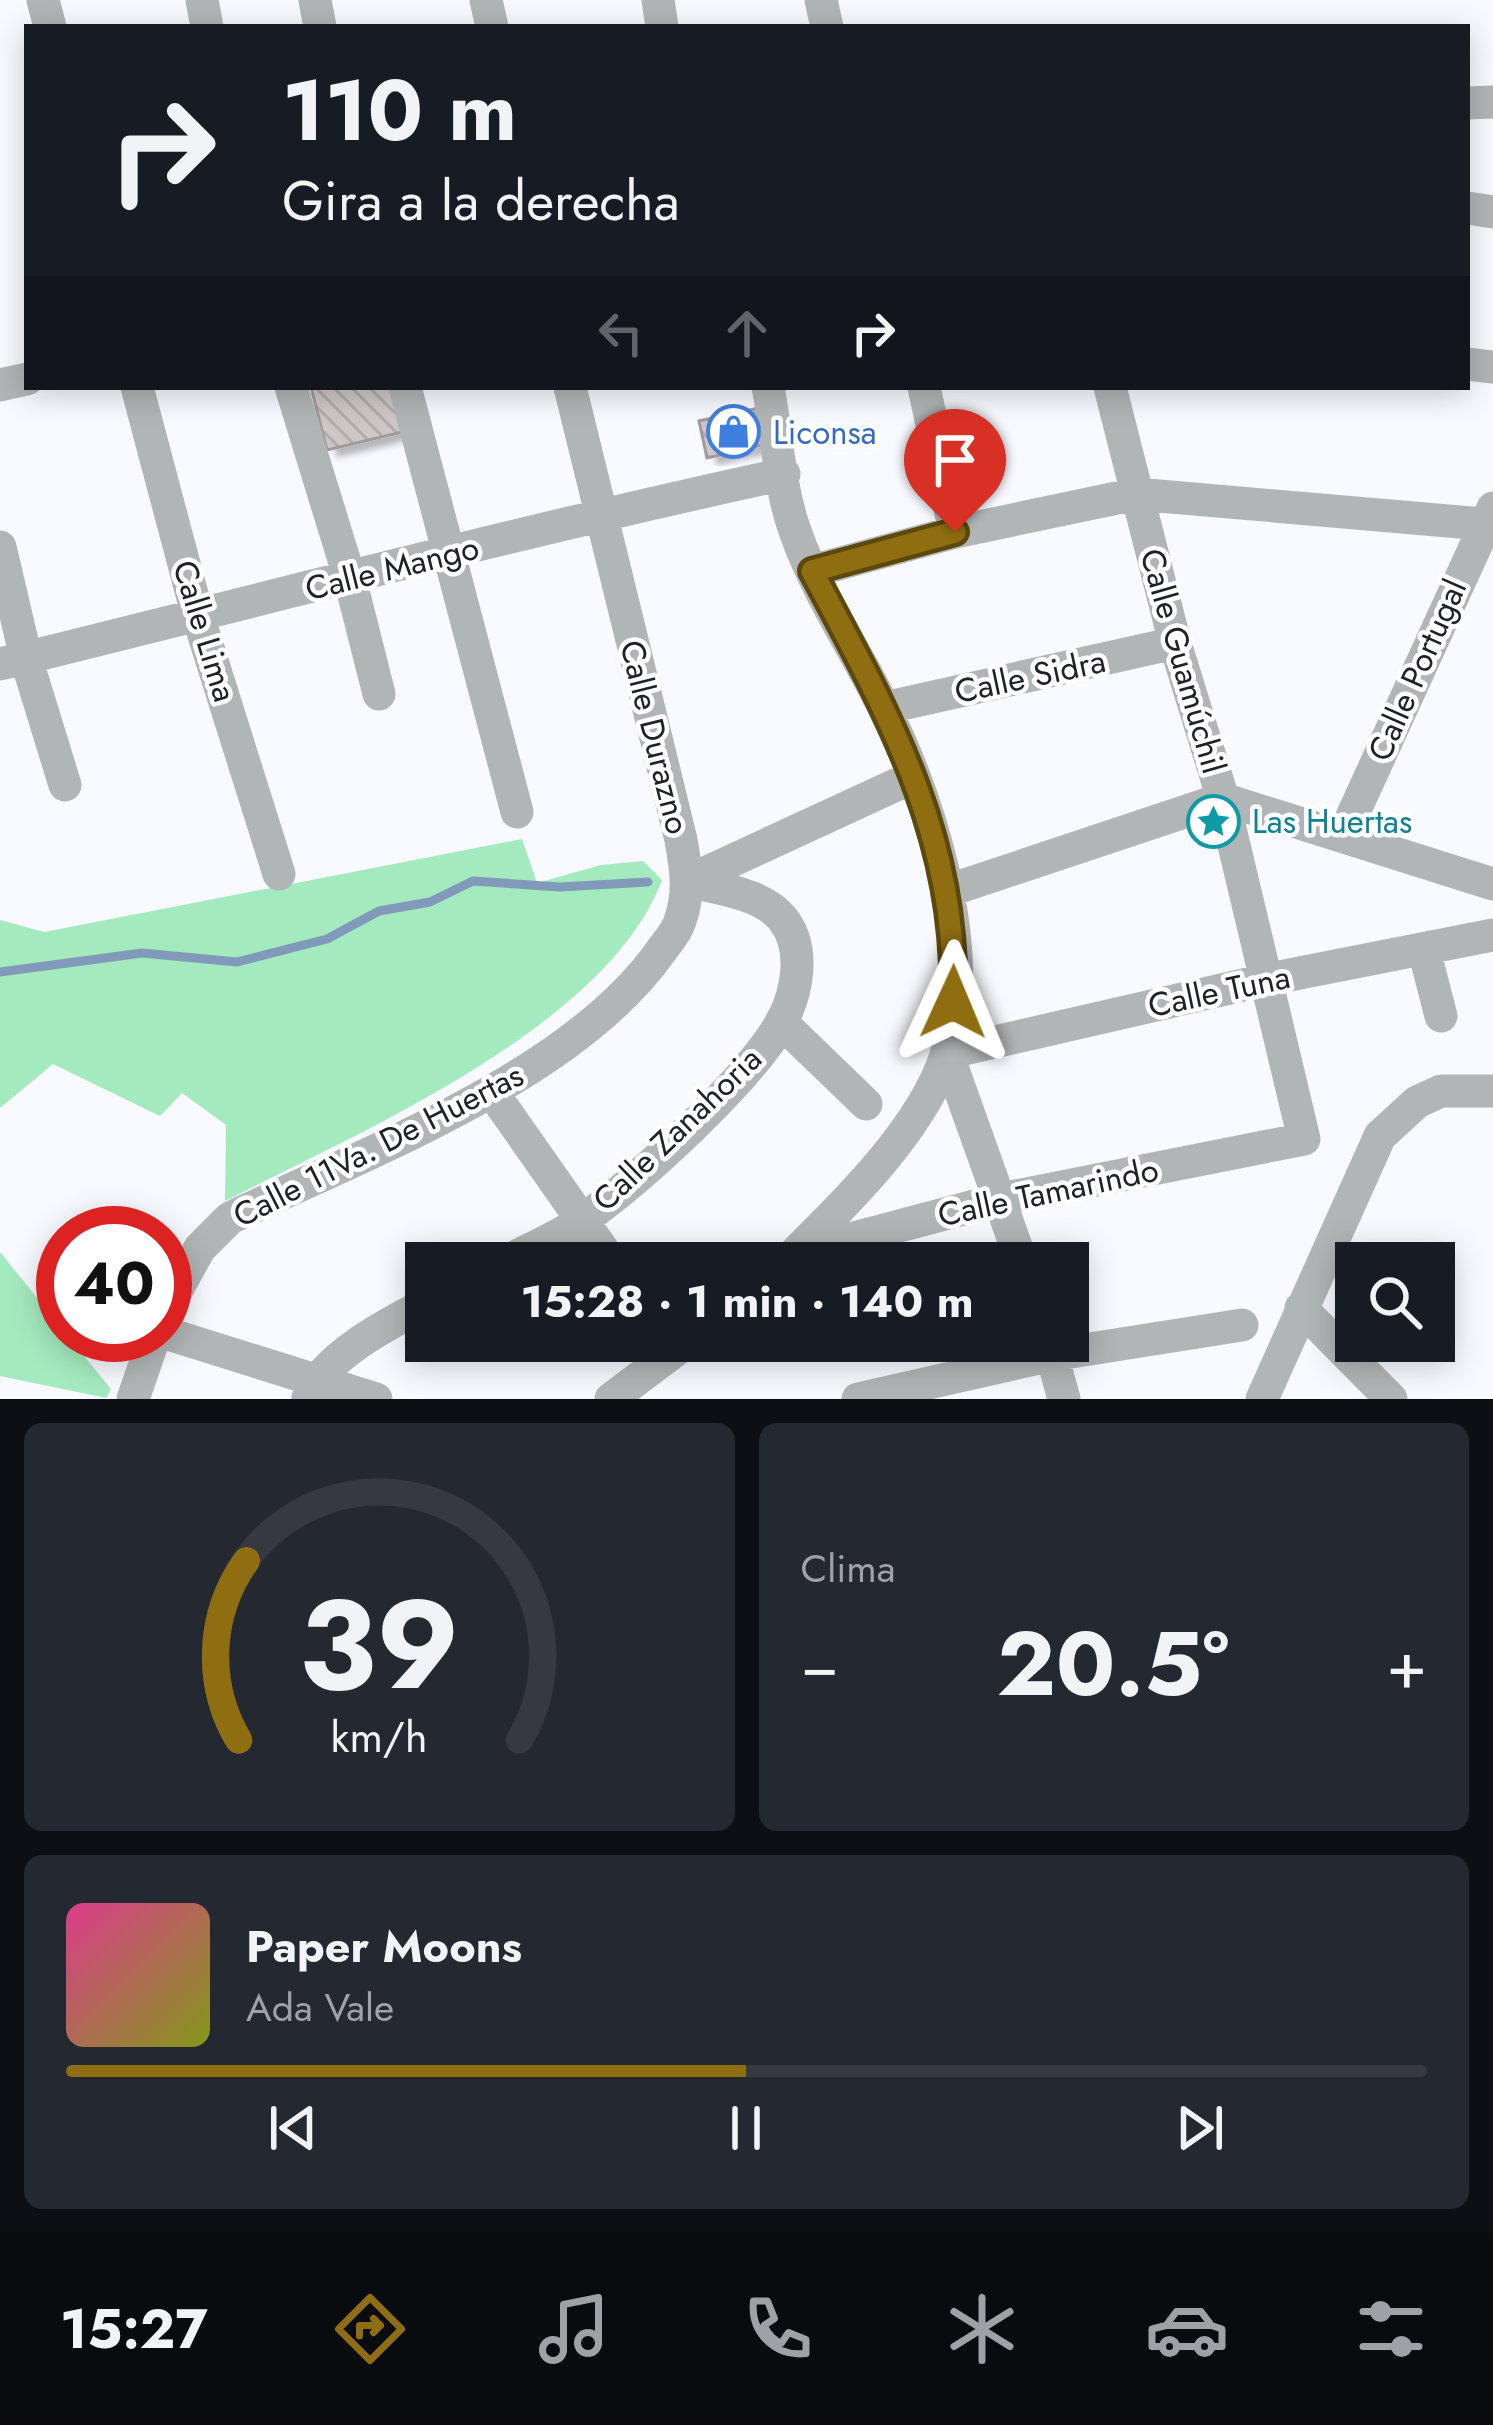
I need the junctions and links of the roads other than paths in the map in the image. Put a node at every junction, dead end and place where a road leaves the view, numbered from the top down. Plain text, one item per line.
1 (138, 390) edge
2 (292, 390) edge
3 (406, 390) edge
4 (571, 390) edge
5 (770, 390) edge
6 (925, 390) edge
7 (1111, 390) edge
8 (784, 474) junction
9 (1136, 494) junction
10 (600, 514) junction
11 (1490, 520) edge
12 (955, 532) junction
13 (0, 547) edge
14 (451, 554) junction
15 (812, 571) junction
16 (350, 579) junction
17 (197, 613) junction
18 (1175, 644) junction
19 (13, 661) edge
20 (379, 694) dead end
21 (884, 708) junction
22 (913, 777) junction
23 (65, 785) dead end
24 (1223, 800) junction
25 (517, 812) dead end
26 (1344, 834) junction
27 (279, 874) dead end
28 (688, 881) junction
29 (1493, 884) edge
30 (946, 891) junction
31 (1493, 935) edge
32 (1424, 950) junction
33 (1269, 980) junction
34 (1441, 1016) dead end
35 (781, 1022) junction
36 (947, 1053) junction
37 (1493, 1091) edge
38 (492, 1092) junction
39 (866, 1104) dead end
40 (1001, 1199) junction
41 (583, 1221) junction
42 (543, 1242) edge
43 (598, 1242) edge
44 (805, 1242) edge
45 (846, 1242) edge
46 (1015, 1242) edge
47 (192, 1262) edge
48 (1301, 1308) junction
49 (405, 1315) edge
50 (1242, 1325) dead end
51 (1089, 1343) edge
52 (192, 1344) edge
53 (146, 1362) edge
54 (656, 1362) edge
55 (997, 1362) edge
56 (1054, 1362) edge
57 (311, 1390) edge
58 (133, 1399) edge
59 (376, 1399) edge
60 (611, 1399) edge
61 (858, 1399) edge
62 (1064, 1399) edge
63 (1262, 1399) edge
64 (1391, 1399) edge

1 - 17 street, Calle Lima
2 - 16 street
3 - 14 street
4 - 10 street, Calle Durazno
5 - 8 street
6 - 12 street
7 - 9 street, Calle Guamúchil
8 - 10 street, Calle Mango
8 - 15 street
9 - 11 street
9 - 12 street
9 - 18 street, Calle Guamúchil
10 - 14 street, Calle Mango
10 - 28 street, Calle Durazno
11 - 26 street, Calle Portugal
12 - 15 street
13 - 19 street
14 - 16 street, Calle Mango
14 - 25 street
15 - 21 street
16 - 17 street, Calle Mango
16 - 20 street
17 - 19 street, Calle Mango
17 - 27 street, Calle Lima
18 - 21 street, Calle Sidra
18 - 24 street, Calle Guamúchil
19 - 23 street
21 - 22 street
22 - 28 street
22 - 30 street
24 - 26 street, Calle Guamúchil
24 - 30 street
24 - 33 street
26 - 29 street, Calle Guamúchil
28 - 35 street, Calle Durazno
28 - 38 street, Calle 11Va. De Huertas
30 - 36 street
31 - 32 street, Calle Tuna
32 - 33 street, Calle Tuna
32 - 34 street
33 - 36 street, Calle Tuna
33 - 40 street, Calle Tamarindo
35 - 39 street
35 - 41 street, Calle Zanahoria
36 - 40 street
36 - 44 street
37 - 48 street
38 - 41 street
38 - 47 street, Calle 11Va. De Huertas
40 - 45 street, Calle Tamarindo
40 - 46 street
41 - 42 street, Calle Zanahoria
41 - 43 street
48 - 63 street
48 - 64 street
49 - 57 street
50 - 51 street
52 - 57 street
53 - 58 street
54 - 60 street
55 - 61 street
56 - 62 street
57 - 59 street

